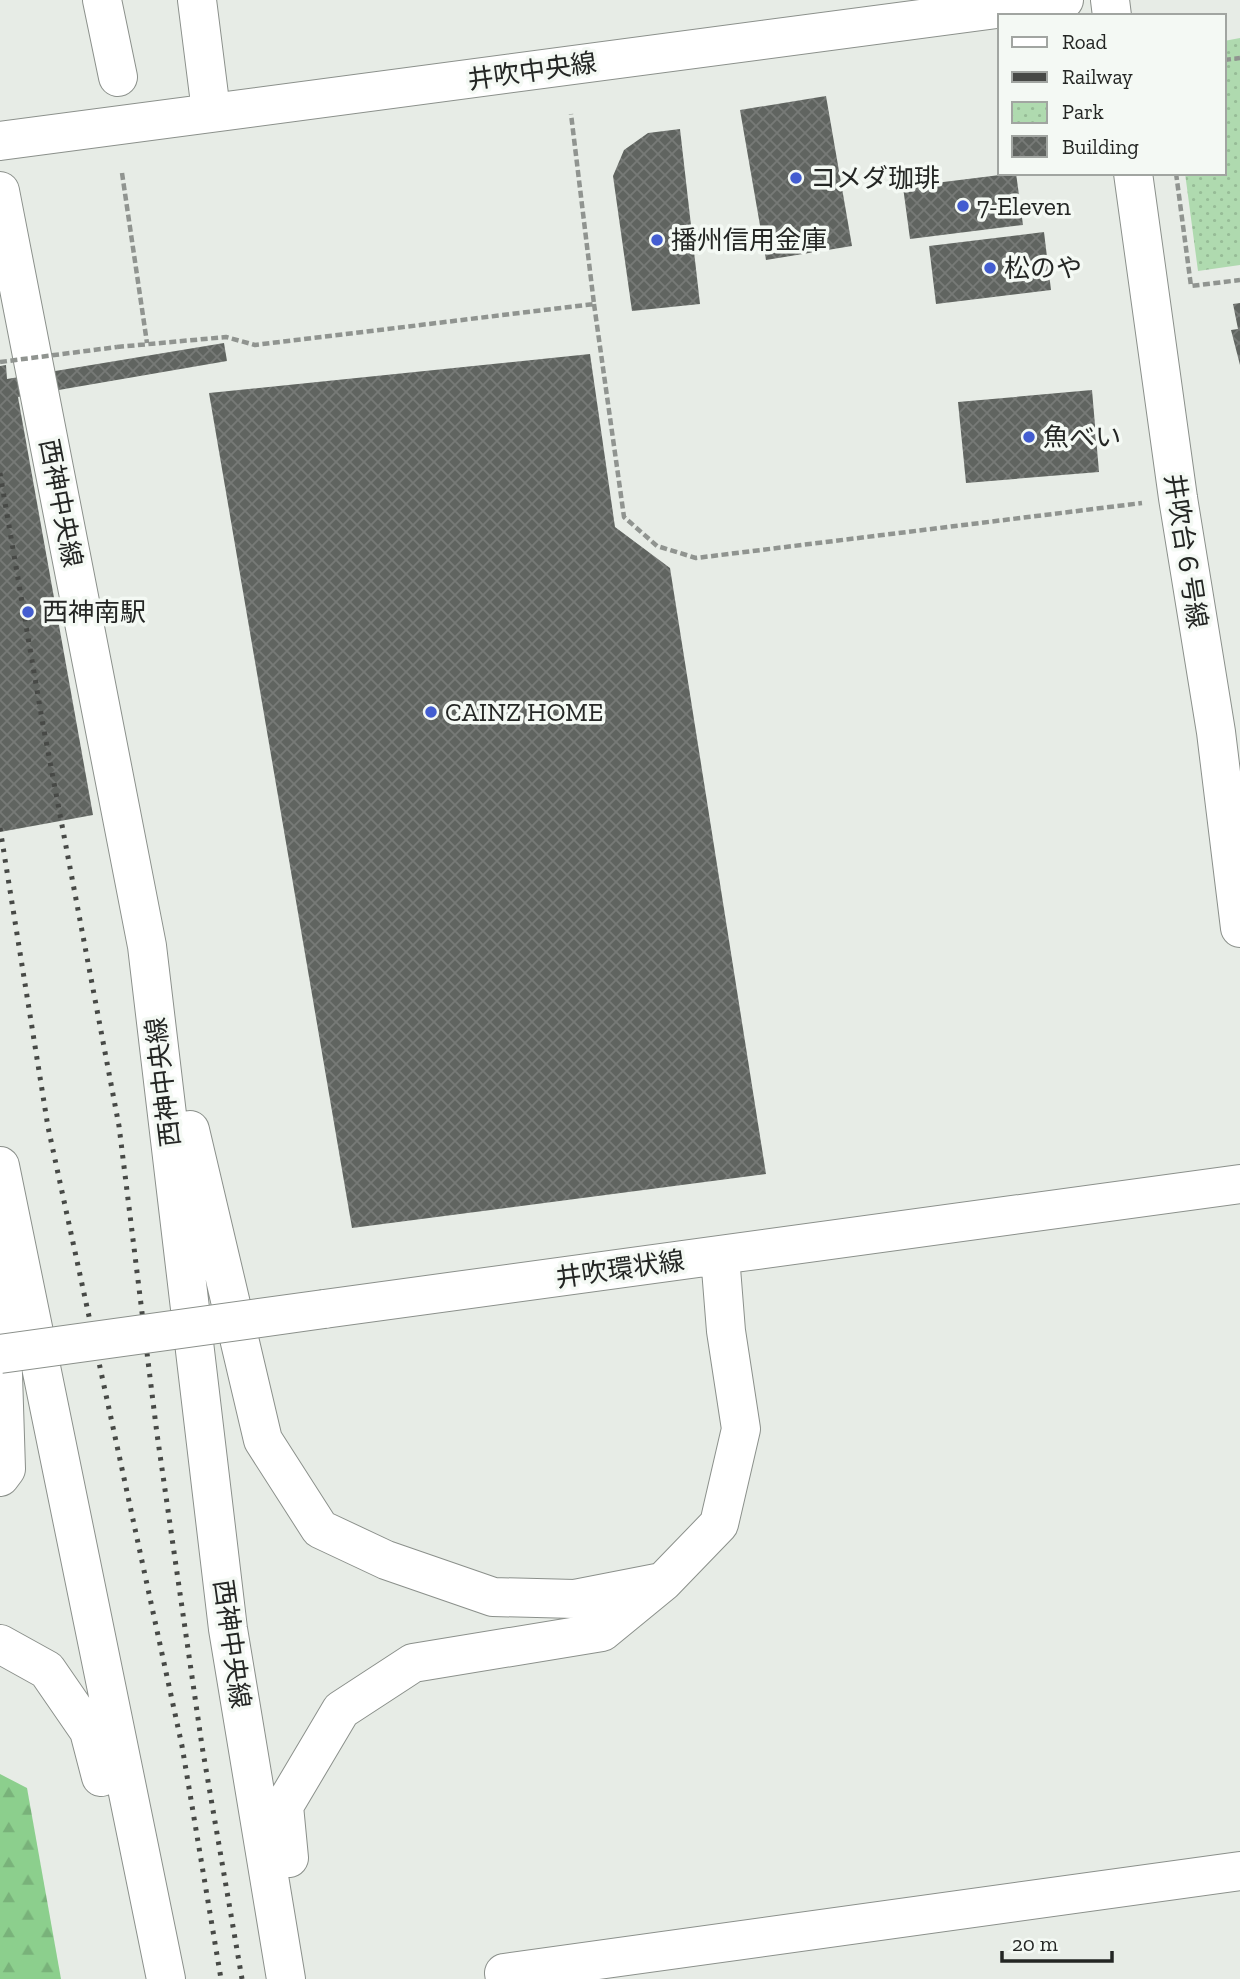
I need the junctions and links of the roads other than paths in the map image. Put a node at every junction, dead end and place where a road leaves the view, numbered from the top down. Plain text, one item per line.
1 (102, 0) edge
2 (197, 0) edge
3 (1064, 0) edge
4 (118, 77) dead end
5 (211, 111) junction
6 (0, 141) edge
7 (1133, 175) edge
8 (0, 191) edge
9 (1240, 928) edge
10 (147, 946) junction
11 (0, 1166) edge
12 (1240, 1184) edge
13 (720, 1256) junction
14 (0, 1280) edge
15 (0, 1354) edge
16 (0, 1477) edge
17 (663, 1582) junction
18 (0, 1644) edge
19 (1240, 1871) edge
20 (154, 1979) edge
21 (166, 1979) edge
22 (286, 1979) edge
23 (301, 1979) edge
24 (505, 1979) edge

1 - 4 street
2 - 5 street
3 - 5 street, 井吹中央線
5 - 6 street, 井吹中央線
7 - 9 street, 井吹台６号線
8 - 10 street, 西神中央線
10 - 17 street
10 - 22 street, 西神中央線
11 - 21 street
12 - 13 street, 井吹環状線
13 - 15 street, 井吹環状線, bridge
13 - 17 street
14 - 16 street
17 - 23 street
18 - 20 street
19 - 24 street

